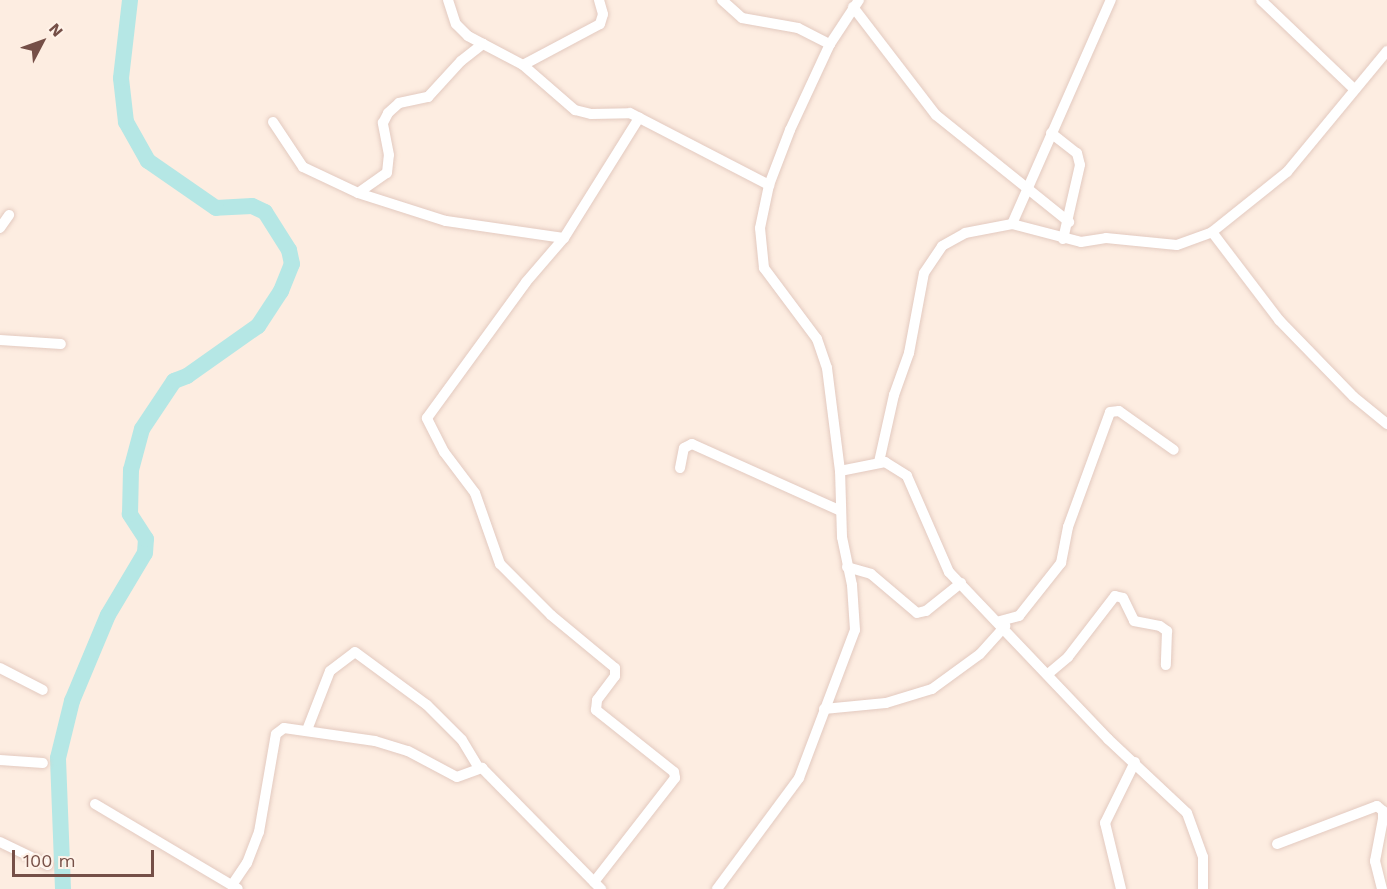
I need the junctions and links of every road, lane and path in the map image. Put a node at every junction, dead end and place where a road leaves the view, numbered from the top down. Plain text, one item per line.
1 (448, 0) edge
2 (599, 0) edge
3 (722, 0) edge
4 (1111, 0) edge
5 (1261, 0) edge
6 (856, 3) edge
7 (483, 44) junction
8 (830, 44) junction
9 (1387, 51) edge
10 (523, 65) junction
11 (1354, 89) junction
12 (639, 118) junction
13 (273, 122) dead end
14 (1051, 133) junction
15 (769, 184) junction
16 (1028, 188) junction
17 (358, 193) junction
18 (9, 215) dead end
19 (1069, 222) junction
20 (1012, 224) junction
21 (0, 228) edge
22 (1212, 232) junction
23 (564, 238) junction
24 (1063, 238) junction
25 (0, 340) edge
26 (61, 344) dead end
27 (1387, 424) edge
28 (1174, 450) dead end
29 (879, 462) junction
30 (680, 468) dead end
31 (840, 471) junction
32 (841, 511) junction
33 (847, 567) junction
34 (961, 583) junction
35 (1002, 623) junction
36 (1166, 664) dead end
37 (0, 668) edge
38 (1048, 674) junction
39 (43, 690) dead end
40 (824, 709) junction
41 (307, 730) junction
42 (0, 760) edge
43 (1135, 762) junction
44 (43, 763) dead end
45 (479, 768) junction
46 (94, 804) dead end
47 (0, 842) edge
48 (1277, 844) dead end
49 (48, 865) dead end
50 (597, 886) edge
51 (235, 887) edge
52 (717, 889) edge
53 (1120, 889) edge
54 (1203, 889) edge
55 (1382, 889) edge

1 - 7 street
2 - 10 street
3 - 8 street
4 - 14 street
5 - 11 street
6 - 8 street
6 - 16 street
7 - 10 street
7 - 17 street
8 - 15 street
9 - 11 street
10 - 12 street
11 - 22 street
12 - 15 street
12 - 23 street
13 - 17 street
14 - 16 street
14 - 19 street
15 - 31 street
16 - 19 street
16 - 20 street
17 - 23 street
18 - 21 street
19 - 24 street
20 - 24 street
20 - 29 street
22 - 24 street
22 - 27 street
23 - 50 street
25 - 26 street
28 - 35 street
29 - 31 street
29 - 34 street
30 - 32 street
31 - 32 street
32 - 33 street
33 - 34 street
33 - 40 street
34 - 35 street
35 - 38 street
35 - 40 street
36 - 38 street
37 - 39 street
38 - 43 street
40 - 52 street
41 - 45 street
41 - 45 street
41 - 51 street
42 - 44 street
43 - 53 street
43 - 54 street
45 - 50 street
46 - 51 street
47 - 49 street
48 - 55 street

